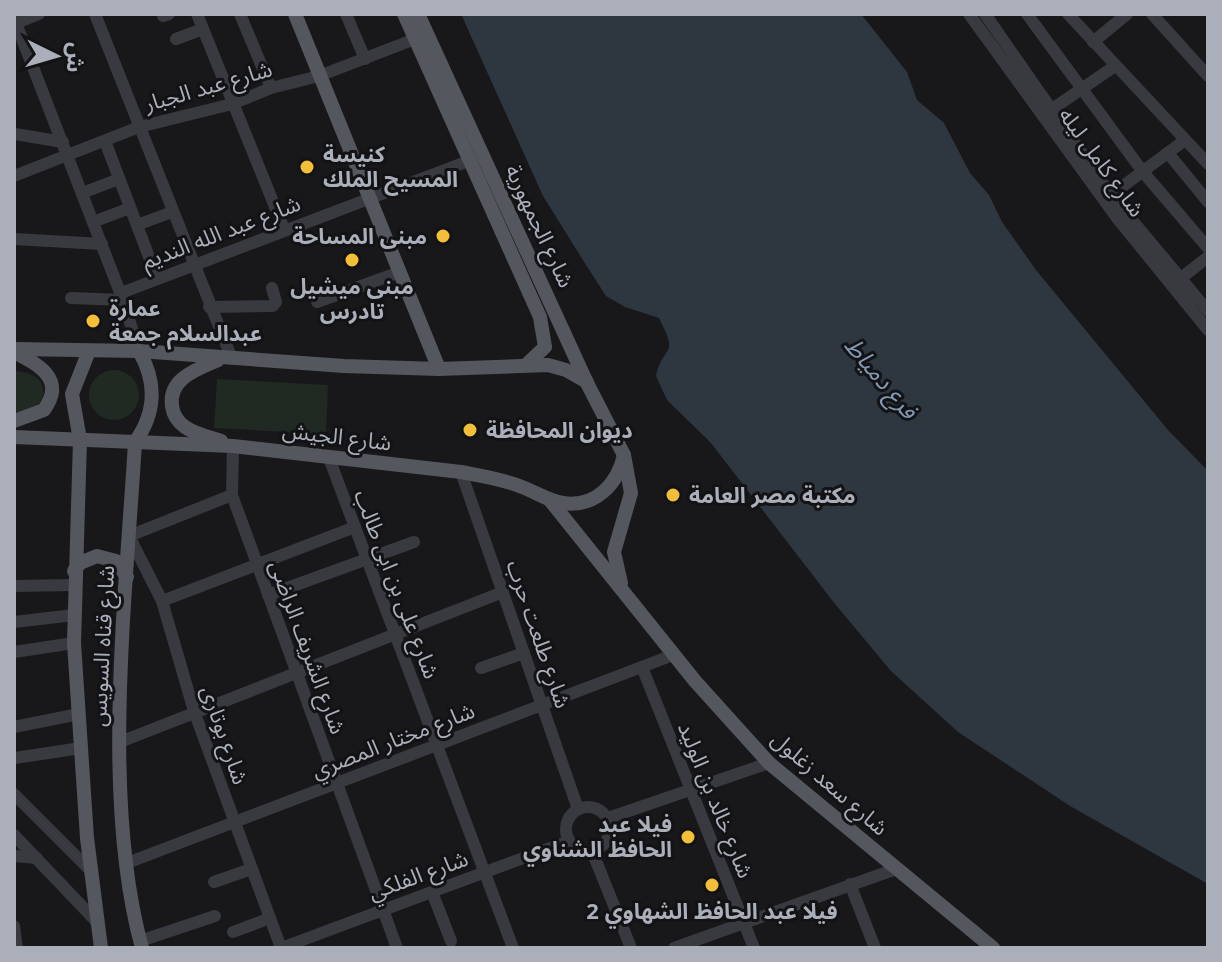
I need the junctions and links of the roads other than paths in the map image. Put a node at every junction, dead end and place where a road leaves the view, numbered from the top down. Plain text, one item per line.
1 (39, 14) edge
2 (95, 14) edge
3 (197, 14) edge
4 (240, 14) edge
5 (295, 14) edge
6 (346, 14) edge
7 (404, 14) edge
8 (418, 14) edge
9 (969, 14) edge
10 (985, 14) edge
11 (1027, 14) edge
12 (1068, 14) edge
13 (1127, 14) edge
14 (1152, 14) edge
15 (15, 22) edge
16 (203, 29) junction
17 (176, 39) dead end
18 (415, 39) junction
19 (1093, 42) junction
20 (365, 59) junction
21 (1115, 66) junction
22 (319, 76) junction
23 (1208, 76) edge
24 (271, 88) junction
25 (1082, 89) junction
26 (232, 104) junction
27 (1047, 113) junction
28 (139, 127) junction
29 (15, 132) edge
30 (1185, 140) junction
31 (105, 141) junction
32 (63, 142) junction
33 (1168, 153) junction
34 (68, 156) junction
35 (471, 160) junction
36 (1208, 164) edge
37 (1143, 172) junction
38 (14, 176) edge
39 (119, 179) junction
40 (82, 193) junction
41 (1111, 195) junction
42 (370, 196) junction
43 (1208, 202) edge
44 (130, 208) junction
45 (172, 212) junction
46 (93, 222) junction
47 (137, 225) junction
48 (284, 229) junction
49 (14, 239) edge
50 (102, 244) junction
51 (1208, 248) edge
52 (1208, 257) edge
53 (193, 265) junction
54 (400, 272) junction
55 (157, 278) junction
56 (1175, 283) junction
57 (272, 288) dead end
58 (122, 296) junction
59 (71, 298) dead end
60 (317, 302) dead end
61 (209, 307) junction
62 (1208, 311) edge
63 (1208, 330) edge
64 (14, 350) edge
65 (89, 351) junction
66 (139, 351) junction
67 (227, 359) junction
68 (527, 364) junction
69 (439, 369) junction
70 (587, 383) junction
71 (14, 421) edge
72 (14, 437) edge
73 (80, 440) junction
74 (135, 442) junction
75 (233, 446) junction
76 (624, 455) junction
77 (329, 458) junction
78 (461, 472) junction
79 (232, 495) junction
80 (549, 499) junction
81 (355, 527) junction
82 (129, 536) junction
83 (618, 537) junction
84 (414, 542) dead end
85 (587, 547) junction
86 (367, 559) junction
87 (256, 565) junction
88 (127, 577) junction
89 (74, 578) junction
90 (14, 586) edge
91 (503, 592) junction
92 (626, 594) junction
93 (268, 595) junction
94 (162, 601) junction
95 (74, 615) junction
96 (14, 622) edge
97 (395, 634) junction
98 (74, 643) junction
99 (14, 652) edge
100 (524, 653) junction
101 (673, 655) junction
102 (642, 667) junction
103 (481, 668) dead end
104 (296, 671) junction
105 (542, 705) junction
106 (194, 711) junction
107 (79, 714) junction
108 (14, 727) edge
109 (120, 742) junction
110 (436, 745) junction
111 (81, 748) junction
112 (14, 758) edge
113 (769, 763) junction
114 (337, 783) junction
115 (691, 790) junction
116 (14, 794) edge
117 (578, 809) junction
118 (608, 818) junction
119 (234, 822) junction
120 (14, 835) edge
121 (569, 841) junction
122 (592, 851) junction
123 (14, 856) edge
124 (37, 858) junction
125 (127, 863) junction
126 (251, 869) junction
127 (896, 869) junction
128 (90, 870) junction
129 (484, 872) junction
130 (214, 882) dead end
131 (850, 884) junction
132 (432, 892) junction
133 (383, 910) junction
134 (215, 916) dead end
135 (270, 918) junction
136 (97, 922) junction
137 (743, 922) junction
138 (14, 926) edge
139 (233, 932) dead end
140 (451, 941) dead end
141 (694, 944) edge
142 (141, 945) edge
143 (991, 947) edge
144 (17, 948) edge
145 (101, 948) edge
146 (281, 948) edge
147 (397, 948) edge
148 (513, 948) edge
149 (631, 948) edge
150 (674, 948) edge
151 (754, 948) edge
152 (875, 948) edge

1 - 15 street
2 - 28 street
3 - 16 street
4 - 24 street
5 - 22 main road
6 - 20 street
7 - 18 main road, شارع الجمهورية
8 - 70 main road, شارع الجمهورية
9 - 27 street, شارع كامل ليله
10 - 27 street, شارع كامل ليله
11 - 25 street
12 - 19 street
13 - 19 street
14 - 23 street
15 - 32 street
16 - 17 street
16 - 26 street
18 - 20 street, شارع عبد الجبار
18 - 35 main road, شارع الجمهورية
19 - 21 street
20 - 22 street, شارع عبد الجبار
21 - 25 street
21 - 30 street
22 - 24 street, شارع عبد الجبار
22 - 42 main road
24 - 26 street, شارع عبد الجبار
25 - 27 street
25 - 37 street
26 - 28 street, شارع عبد الجبار
26 - 48 street
27 - 41 street, شارع كامل ليله
27 - 56 street, شارع كامل ليله
28 - 31 street, شارع عبد الجبار
28 - 45 street
29 - 32 street
30 - 33 street
30 - 36 street
31 - 34 street, شارع عبد الجبار
31 - 39 street
32 - 34 street
33 - 37 street
33 - 43 street
34 - 38 street, شارع عبد الجبار
34 - 40 street
35 - 42 street, شارع عبد الله النديم
35 - 68 main road, شارع الجمهورية
37 - 41 street
37 - 51 street
39 - 40 street
39 - 44 street
40 - 46 street
41 - 56 street, شارع كامل ليله
42 - 48 street, شارع عبد الله النديم
42 - 54 main road
44 - 46 street
44 - 47 street
45 - 47 street
45 - 53 street
46 - 50 street
47 - 55 street
48 - 53 street, شارع عبد الله النديم
49 - 50 street
50 - 58 street
52 - 56 street
53 - 55 street, شارع عبد الله النديم
53 - 61 street
54 - 60 street
54 - 69 main road
55 - 58 street, شارع عبد الله النديم
56 - 62 street, شارع كامل ليله
56 - 63 street, شارع كامل ليله
57 - 61 street
58 - 59 street
58 - 66 street
61 - 67 street
64 - 65 main road
64 - 71 main road
65 - 66 main road
65 - 73 main road, شارع قناه السويس
66 - 67 main road
66 - 74 main road, شارع قناه السويس
67 - 69 main road
67 - 75 main road
68 - 69 main road
68 - 70 main road
70 - 76 main road, شارع الجمهورية
72 - 73 main road, شارع الجيش
73 - 74 main road, شارع الجيش
73 - 89 main road, شارع قناه السويس
74 - 75 main road, شارع الجيش
74 - 82 main road, شارع قناه السويس
75 - 77 main road, شارع الجيش
75 - 79 street, شارع الشريف الراضى
76 - 80 main road, شارع الجيش
76 - 83 main road, شارع سعد زغلول
77 - 78 main road, شارع الجيش
77 - 81 street, شارع على بن ابى طالب
78 - 80 main road, شارع الجيش
78 - 91 street, شارع طلعت حرب
79 - 82 street
79 - 87 street, شارع الشريف الراضى
80 - 85 main road, شارع سعد زغلول
81 - 86 street, شارع على بن ابى طالب
81 - 87 street
82 - 88 main road, شارع قناه السويس
82 - 94 street, شارع بوتارى
83 - 85 main road
83 - 92 main road, شارع سعد زغلول
84 - 86 street
85 - 92 main road, شارع سعد زغلول
86 - 93 street
86 - 97 street, شارع على بن ابى طالب
87 - 93 street, شارع الشريف الراضى
87 - 94 street
88 - 89 main road
88 - 109 main road, شارع قناه السويس
89 - 90 street
89 - 95 main road, شارع قناه السويس
91 - 97 street
91 - 100 street, شارع طلعت حرب
92 - 101 main road, شارع سعد زغلول
93 - 104 street, شارع الشريف الراضى
94 - 106 street, شارع بوتارى
95 - 96 street
95 - 98 main road, شارع قناه السويس
97 - 104 street
97 - 110 street, شارع على بن ابى طالب
98 - 99 street
98 - 107 main road, شارع قناه السويس
100 - 103 street
100 - 105 street, شارع طلعت حرب
101 - 102 street, شارع مختار المصري
101 - 113 main road, شارع سعد زغلول
102 - 105 street, شارع مختار المصري
102 - 115 street, شارع خالد بن الوليد
104 - 106 street
104 - 114 street, شارع الشريف الراضى
105 - 110 street, شارع مختار المصري
105 - 117 street, شارع طلعت حرب
106 - 109 street
106 - 119 street, شارع بوتارى
107 - 108 street
107 - 111 main road, شارع قناه السويس
109 - 125 main road, شارع قناه السويس
110 - 114 street, شارع مختار المصري
110 - 129 street, شارع على بن ابى طالب
111 - 112 street
111 - 128 main road, شارع قناه السويس
113 - 115 street
113 - 127 main road, شارع سعد زغلول
114 - 119 street, شارع مختار المصري
114 - 133 street, شارع الشريف الراضى
115 - 118 street
115 - 137 street, شارع خالد بن الوليد
116 - 128 street
117 - 118 street
117 - 121 street
118 - 122 street
119 - 125 street, شارع مختار المصري
119 - 126 street, شارع بوتارى
120 - 124 street
121 - 122 street
121 - 129 street, شارع الفلكي
122 - 149 street
123 - 124 street
124 - 136 street
125 - 142 main road, شارع قناه السويس
126 - 130 street
126 - 135 street, شارع بوتارى
127 - 131 street
127 - 143 main road, شارع سعد زغلول
128 - 136 main road, شارع قناه السويس
129 - 132 street, شارع الفلكي
129 - 148 street, شارع على بن ابى طالب
131 - 137 street
131 - 152 street
132 - 133 street, شارع الفلكي
132 - 140 street
133 - 146 street, شارع الفلكي
133 - 147 street, شارع الشريف الراضى
134 - 142 street
135 - 139 street
135 - 146 street, شارع بوتارى
136 - 145 main road, شارع قناه السويس
137 - 141 street
137 - 151 street, شارع خالد بن الوليد
138 - 144 street
141 - 150 street

